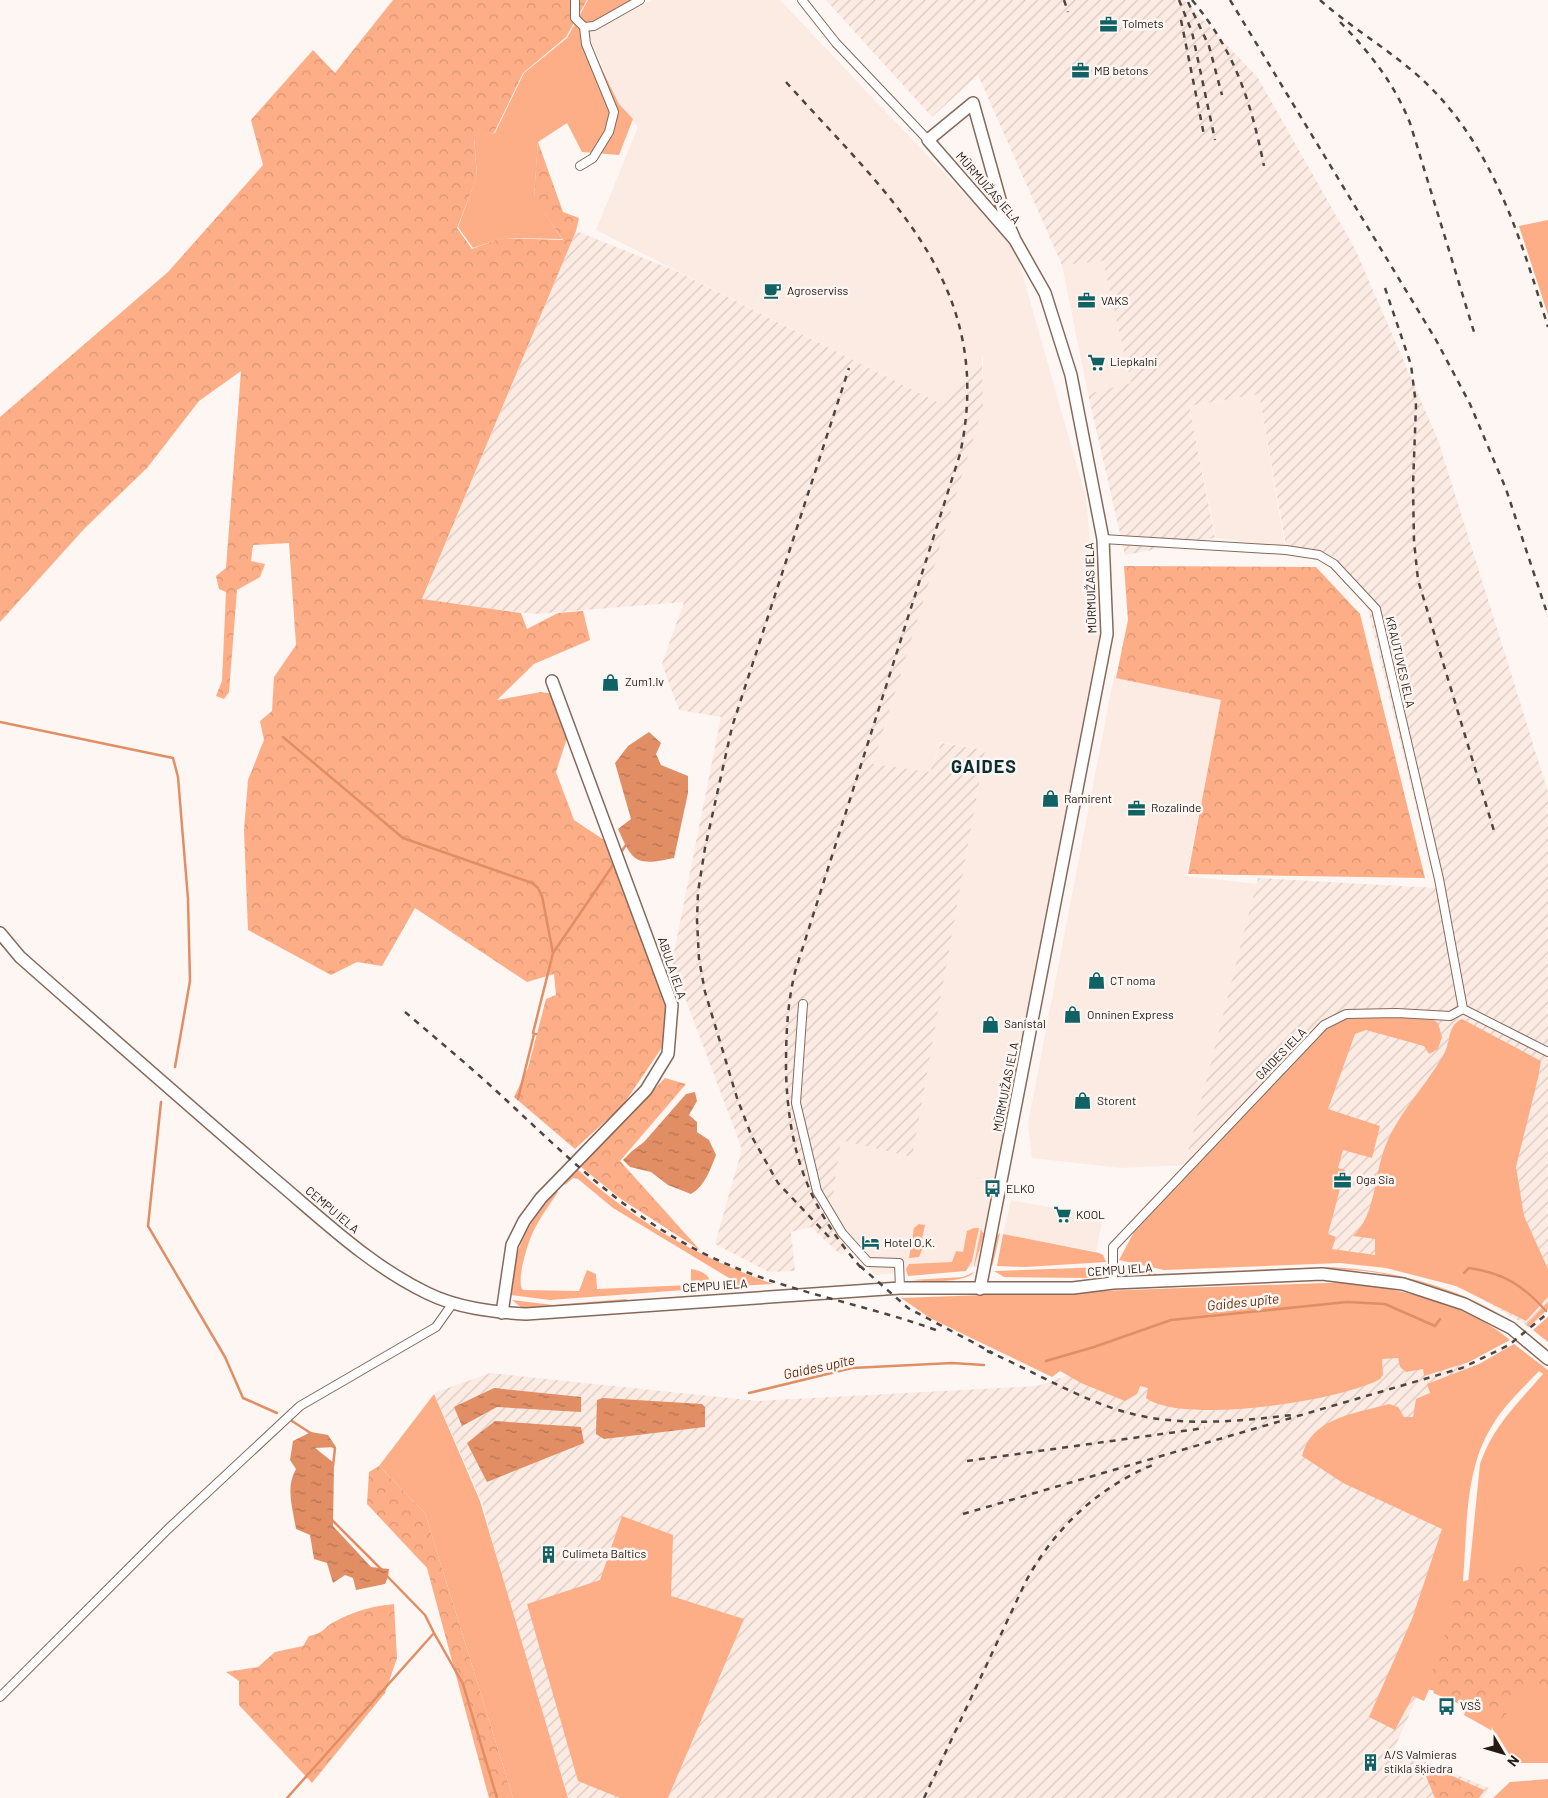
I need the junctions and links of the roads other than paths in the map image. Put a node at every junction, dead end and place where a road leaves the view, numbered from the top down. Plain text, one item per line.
1 (574, 0) edge
2 (640, 0) edge
3 (802, 0) edge
4 (584, 27) junction
5 (928, 140) junction
6 (580, 166) dead end
7 (1015, 240) junction
8 (1104, 539) junction
9 (552, 682) dead end
10 (0, 933) edge
11 (803, 1004) dead end
12 (1464, 1008) junction
13 (1548, 1052) edge
14 (1113, 1283) junction
15 (900, 1288) junction
16 (980, 1289) junction
17 (453, 1303) junction
18 (502, 1313) junction
19 (1548, 1359) edge
20 (0, 1697) edge

1 - 4 street
2 - 4 street
3 - 5 street, MŪRMUIŽAS IELA
4 - 6 street
5 - 7 street, MŪRMUIŽAS IELA
5 - 7 street
7 - 8 street, MŪRMUIŽAS IELA
8 - 12 street, KRAUTUVES IELA
8 - 16 street, MŪRMUIŽAS IELA
9 - 18 street, ABULA IELA
10 - 17 street, CEMPU IELA
11 - 15 street
12 - 13 street
12 - 14 street, GAIDES IELA
14 - 16 street, CEMPU IELA
14 - 19 street, CEMPU IELA
15 - 16 street, CEMPU IELA
15 - 18 street, CEMPU IELA
17 - 18 street, CEMPU IELA
17 - 20 street

